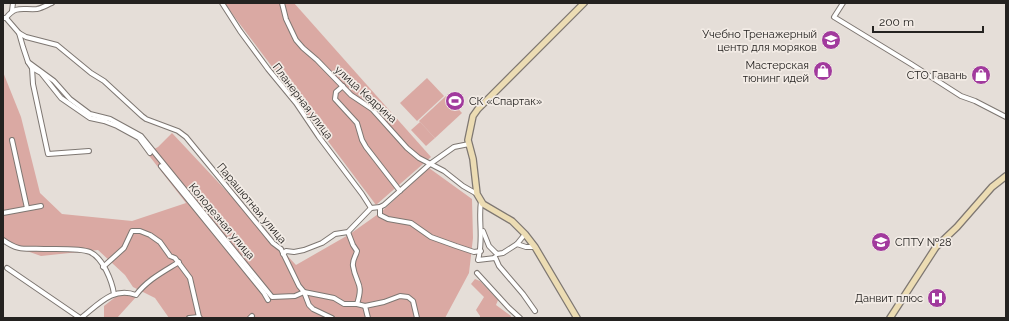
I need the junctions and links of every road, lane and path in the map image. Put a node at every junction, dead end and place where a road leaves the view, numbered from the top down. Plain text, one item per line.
1 (13, 3) edge
2 (52, 3) edge
3 (222, 3) edge
4 (282, 3) edge
5 (584, 3) edge
6 (843, 3) edge
7 (12, 11) junction
8 (4, 18) edge
9 (19, 33) junction
10 (28, 62) junction
11 (32, 68) junction
12 (343, 86) junction
13 (1006, 117) edge
14 (12, 140) dead end
15 (469, 144) junction
16 (89, 151) dead end
17 (430, 164) junction
18 (1006, 176) edge
19 (400, 191) junction
20 (477, 194) junction
21 (481, 201) junction
22 (41, 206) dead end
23 (380, 207) junction
24 (27, 208) junction
25 (372, 208) junction
26 (3, 213) edge
27 (481, 226) junction
28 (348, 232) junction
29 (525, 234) junction
30 (3, 240) edge
31 (517, 244) junction
32 (535, 247) junction
33 (480, 251) junction
34 (283, 254) junction
35 (496, 256) junction
36 (178, 262) junction
37 (103, 267) junction
38 (7, 268) dead end
39 (477, 273) dead end
40 (304, 292) junction
41 (114, 294) junction
42 (268, 300) dead end
43 (357, 304) junction
44 (365, 306) junction
45 (535, 311) dead end
46 (200, 317) edge
47 (80, 318) edge
48 (189, 318) edge
49 (332, 318) edge
50 (368, 318) edge
51 (417, 318) edge
52 (520, 318) edge
53 (577, 318) edge
54 (890, 318) edge

1 - 7 street
2 - 7 street
3 - 25 street, Планерная улица
4 - 12 street, улица Кедрина
5 - 15 street
6 - 13 street
7 - 8 street
8 - 9 street
9 - 10 street
9 - 34 street, Парашютная улица
10 - 11 street
10 - 40 street, Колодезная улица
11 - 16 street
11 - 42 street, Колодезная улица
12 - 17 street, улица Кедрина
12 - 19 street
14 - 24 street
15 - 17 street
15 - 20 street
17 - 19 street
17 - 20 street, улица Кедрина
18 - 54 street
19 - 23 street
20 - 21 street
21 - 27 street
21 - 29 street
22 - 24 street
23 - 25 street
23 - 33 street
24 - 26 street
25 - 28 street
27 - 33 street
27 - 35 street
28 - 34 street
28 - 43 street
29 - 31 street
29 - 32 street
30 - 37 street
31 - 32 street
31 - 35 street
32 - 53 street
33 - 35 street
34 - 40 street, Парашютная улица
35 - 45 street
36 - 37 street
36 - 41 street
36 - 46 street
37 - 41 street
38 - 47 street
39 - 52 street
40 - 43 street, Колодезная улица
40 - 49 street, Парашютная улица
41 - 47 street
43 - 44 street, Колодезная улица
44 - 50 street
44 - 51 street, Колодезная улица
46 - 48 street

